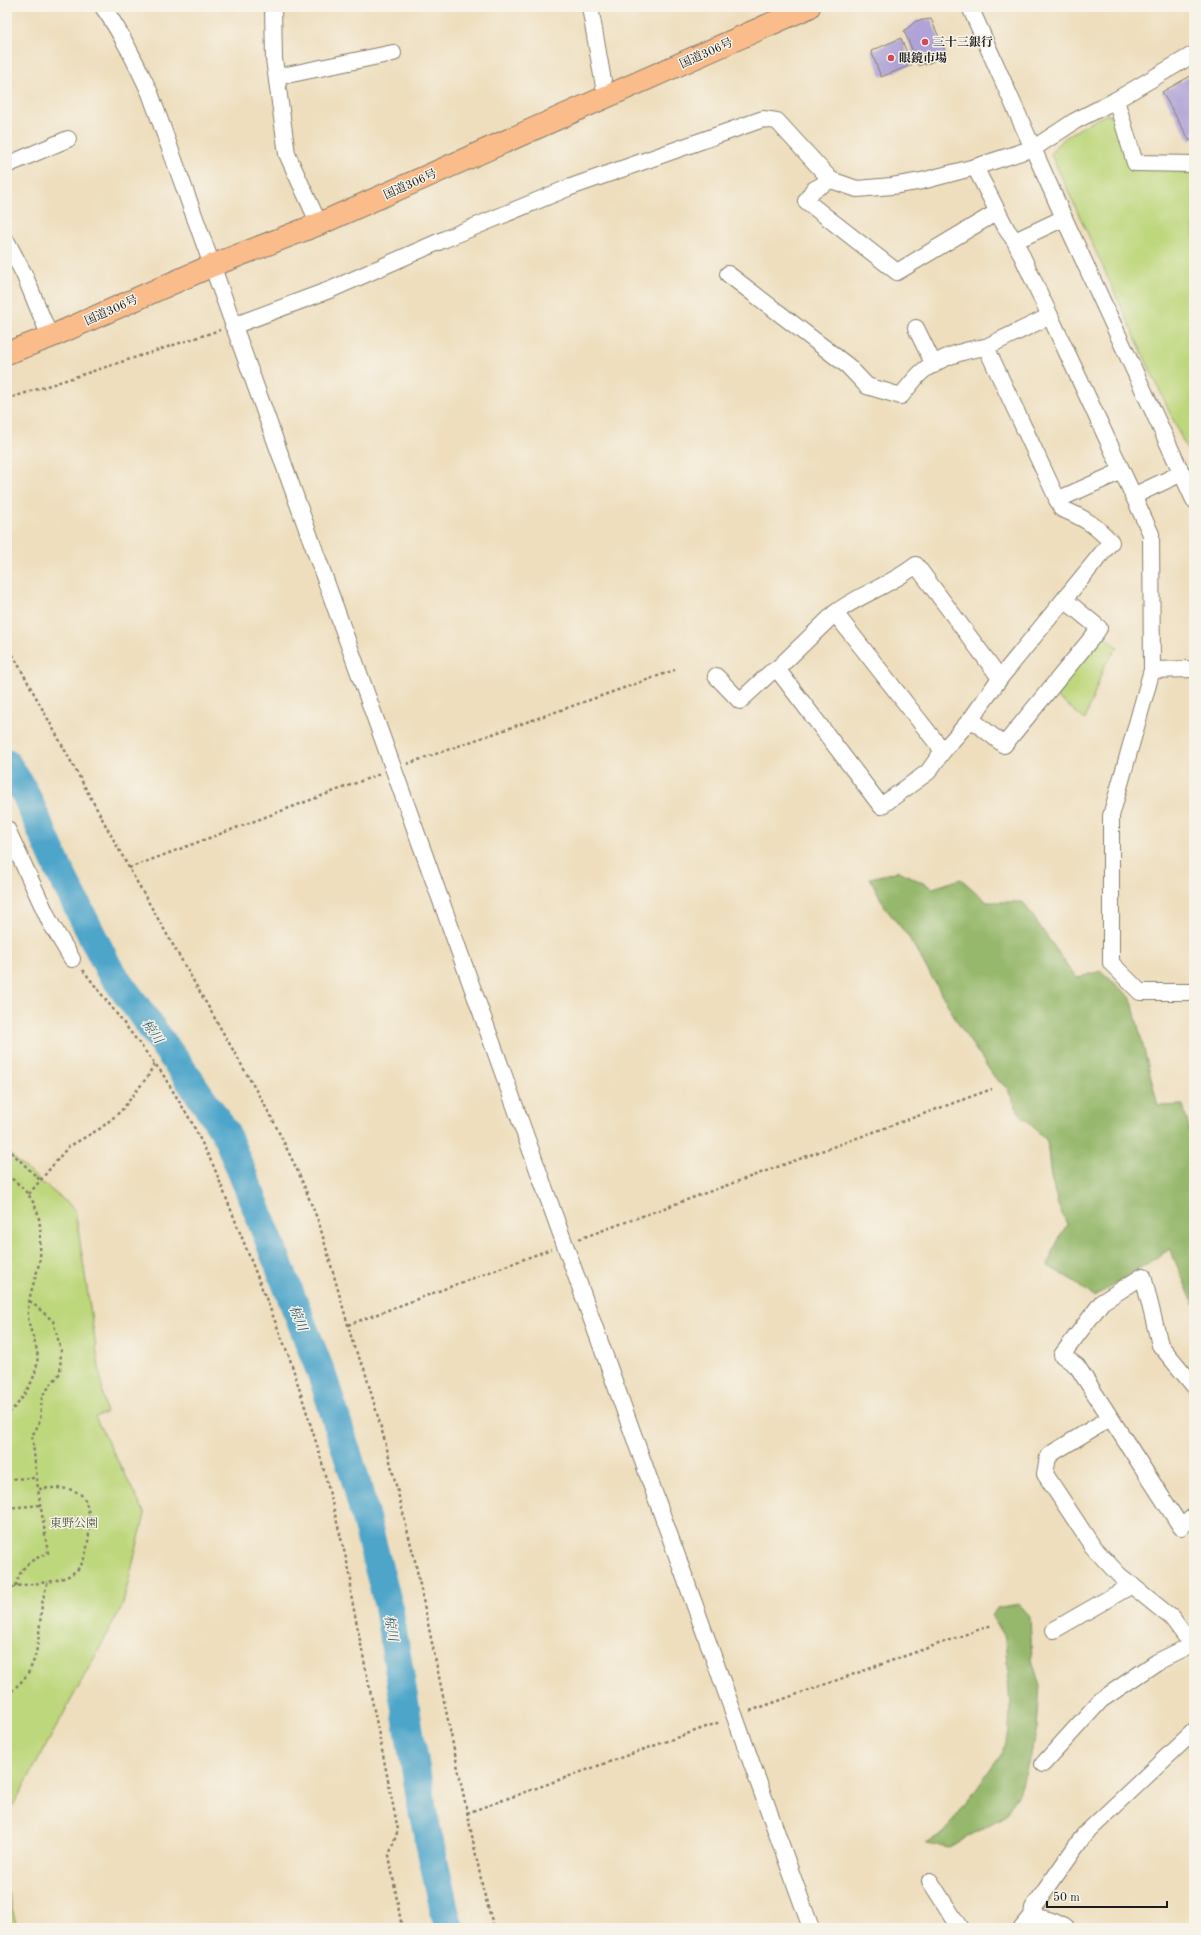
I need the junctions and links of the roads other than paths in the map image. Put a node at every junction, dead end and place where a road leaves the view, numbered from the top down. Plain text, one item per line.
1 (103, 7) edge
2 (273, 7) edge
3 (590, 7) edge
4 (809, 7) edge
5 (970, 7) edge
6 (393, 53) dead end
7 (1194, 54) edge
8 (276, 77) junction
9 (606, 98) junction
10 (1116, 100) junction
11 (68, 139) dead end
12 (1034, 148) junction
13 (1194, 164) edge
14 (7, 165) edge
15 (975, 167) junction
16 (831, 180) junction
17 (998, 212) junction
18 (1064, 218) junction
19 (319, 224) junction
20 (1015, 241) junction
21 (7, 242) edge
22 (211, 266) junction
23 (728, 274) dead end
24 (1050, 316) junction
25 (233, 326) junction
26 (916, 328) dead end
27 (50, 337) junction
28 (986, 346) junction
29 (7, 353) edge
30 (934, 365) junction
31 (1122, 471) junction
32 (1188, 481) edge
33 (1133, 496) junction
34 (1057, 500) junction
35 (1194, 500) edge
36 (1065, 600) junction
37 (835, 614) junction
38 (777, 669) junction
39 (1194, 669) edge
40 (1152, 670) junction
41 (716, 676) dead end
42 (1000, 678) junction
43 (971, 719) junction
44 (943, 751) junction
45 (7, 829) edge
46 (72, 959) road end
47 (1194, 992) edge
48 (1194, 1386) edge
49 (1110, 1418) junction
50 (1194, 1516) edge
51 (1132, 1585) junction
52 (1054, 1630) dead end
53 (1193, 1645) edge
54 (1194, 1731) edge
55 (1044, 1764) dead end
56 (930, 1882) dead end
57 (1027, 1922) edge
58 (811, 1928) edge
59 (960, 1928) edge
60 (1066, 1928) edge

1 - 22 street
2 - 8 street
3 - 9 street
4 - 9 highway, 国道306号
5 - 12 street
6 - 8 street
7 - 10 street
8 - 19 street
9 - 19 highway, 国道306号
10 - 12 street
10 - 13 street
11 - 14 street
12 - 15 street
12 - 18 street
15 - 16 street
15 - 17 street
16 - 17 street
16 - 25 street
17 - 20 street
18 - 20 street
18 - 32 street
19 - 22 highway, 国道306号
20 - 24 street
21 - 27 street
22 - 25 street
22 - 27 highway, 国道306号
23 - 30 street
24 - 28 street
24 - 31 street
25 - 58 street
26 - 30 street
27 - 29 highway, 国道306号
28 - 30 street
28 - 34 street
31 - 33 street
31 - 34 street
32 - 33 street
32 - 35 street
33 - 40 street
34 - 36 street
36 - 42 street
36 - 43 street
37 - 38 street
37 - 42 street
37 - 44 street
38 - 41 street
38 - 44 street
39 - 40 street
40 - 47 street
42 - 43 street
43 - 44 street
45 - 46 street
48 - 49 street
49 - 50 street
49 - 51 street
51 - 52 street
51 - 53 street
53 - 55 street
54 - 57 street
56 - 59 street
57 - 60 street

